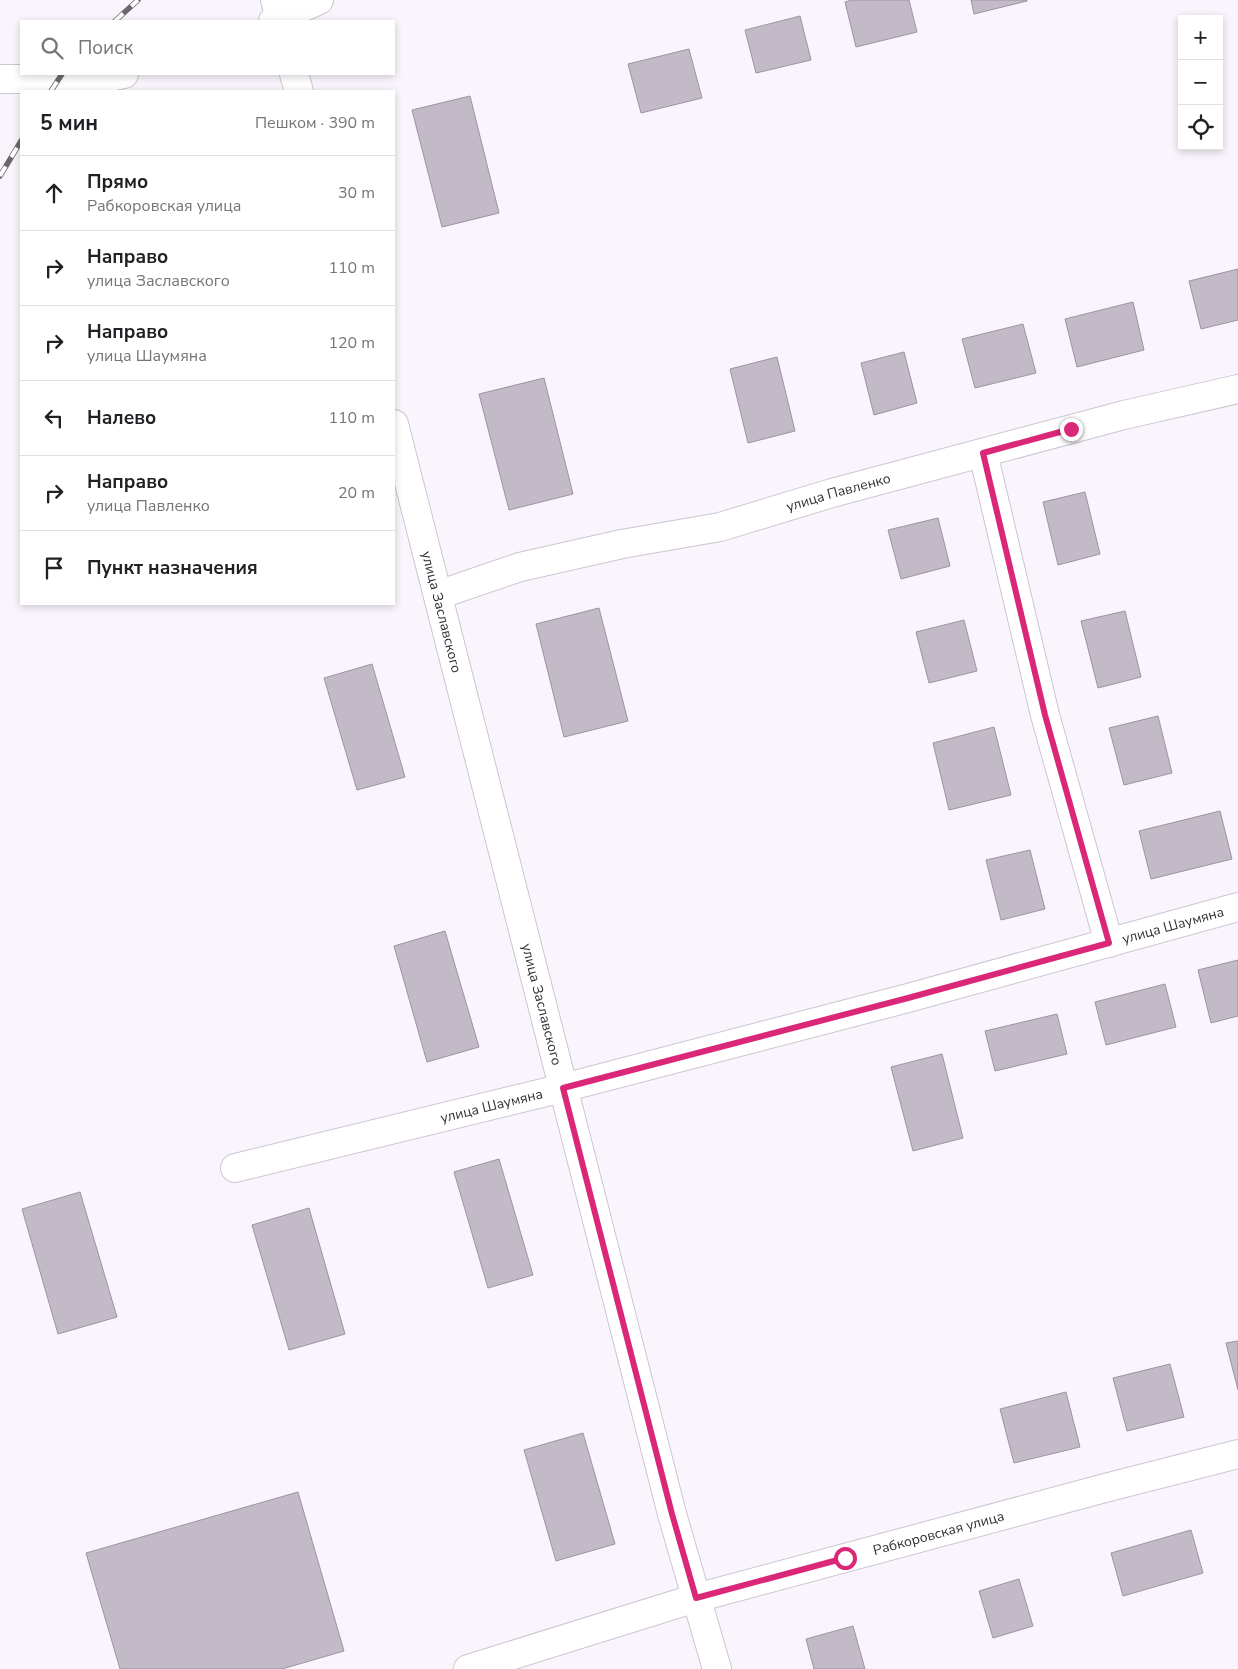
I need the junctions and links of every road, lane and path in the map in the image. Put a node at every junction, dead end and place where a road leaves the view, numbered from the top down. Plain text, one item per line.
1 (318, 0) edge
2 (277, 15) edge
3 (119, 75) edge
4 (294, 75) edge
5 (0, 79) edge
6 (299, 90) edge
7 (1238, 389) edge
8 (395, 428) edge
9 (983, 453) junction
10 (438, 595) junction
11 (1238, 907) edge
12 (1109, 943) junction
13 (563, 1088) junction
14 (236, 1168) dead end
15 (1238, 1454) edge
16 (696, 1598) junction
17 (468, 1669) edge
18 (717, 1669) edge

1 - 2 street
3 - 5 street
4 - 6 street
7 - 9 street, улица Павленко
8 - 10 street, улица Заславского
9 - 10 street, улица Павленко
9 - 12 street
10 - 13 street, улица Заславского
11 - 12 street, улица Шаумяна
12 - 13 street, улица Шаумяна
13 - 14 street, улица Шаумяна
13 - 16 street, улица Заславского
15 - 16 street, Рабкоровская улица
16 - 17 street, Рабкоровская улица
16 - 18 street, улица Заславского

